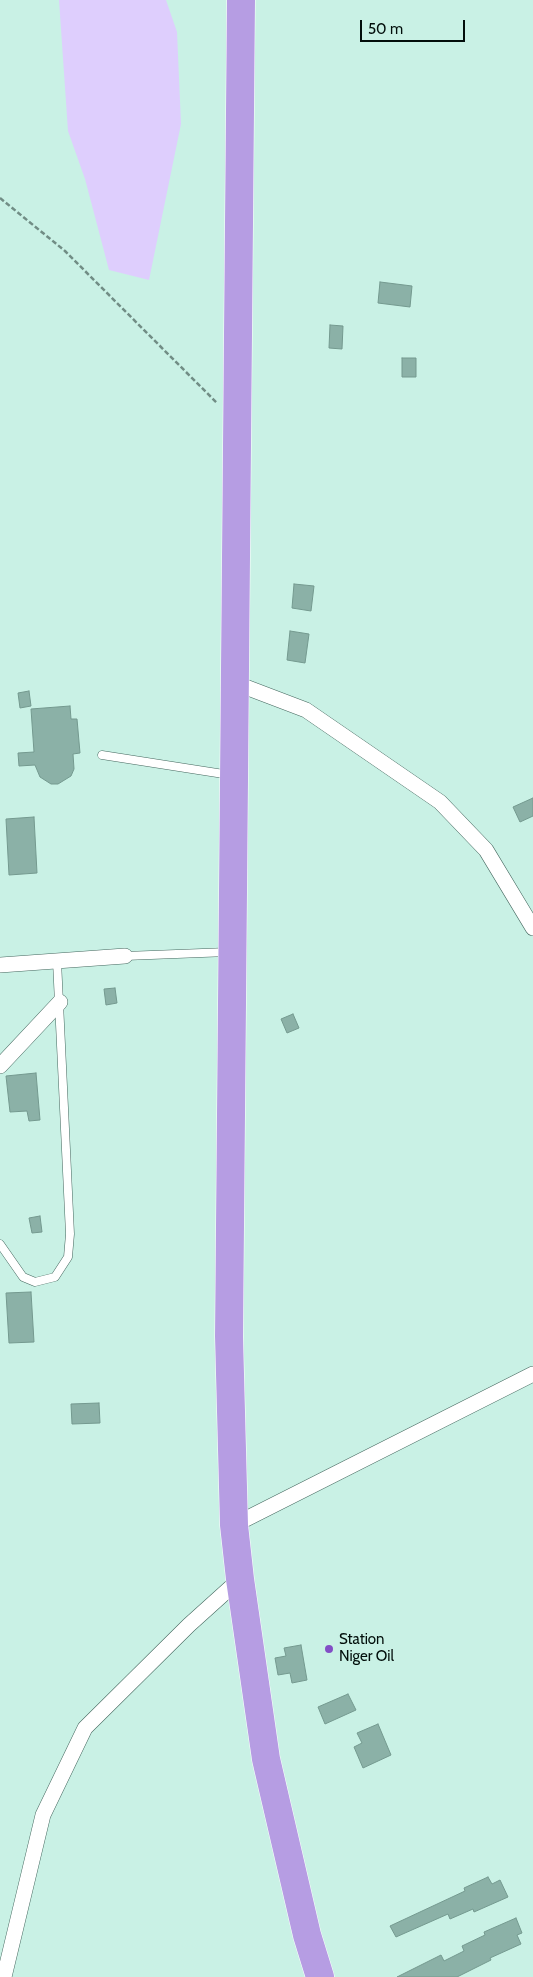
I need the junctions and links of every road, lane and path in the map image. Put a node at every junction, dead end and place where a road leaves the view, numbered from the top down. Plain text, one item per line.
1 (241, 0) edge
2 (0, 198) edge
3 (217, 403) dead end
4 (235, 683) junction
5 (102, 755) dead end
6 (234, 776) junction
7 (533, 928) edge
8 (233, 952) junction
9 (125, 956) joint
10 (58, 961) junction
11 (0, 965) edge
12 (60, 1002) junction
13 (0, 1066) edge
14 (0, 1244) edge
15 (533, 1374) edge
16 (234, 1525) junction
17 (240, 1579) junction
18 (4, 1977) edge
19 (320, 1977) edge

1 - 4 highway
2 - 3 path
4 - 6 highway
4 - 7 street
5 - 6 lane
6 - 8 highway
8 - 9 lane
8 - 16 highway
9 - 10 street
10 - 11 street
10 - 12 lane
12 - 13 street
12 - 14 lane
15 - 16 street
16 - 17 highway
17 - 18 street
17 - 19 highway

